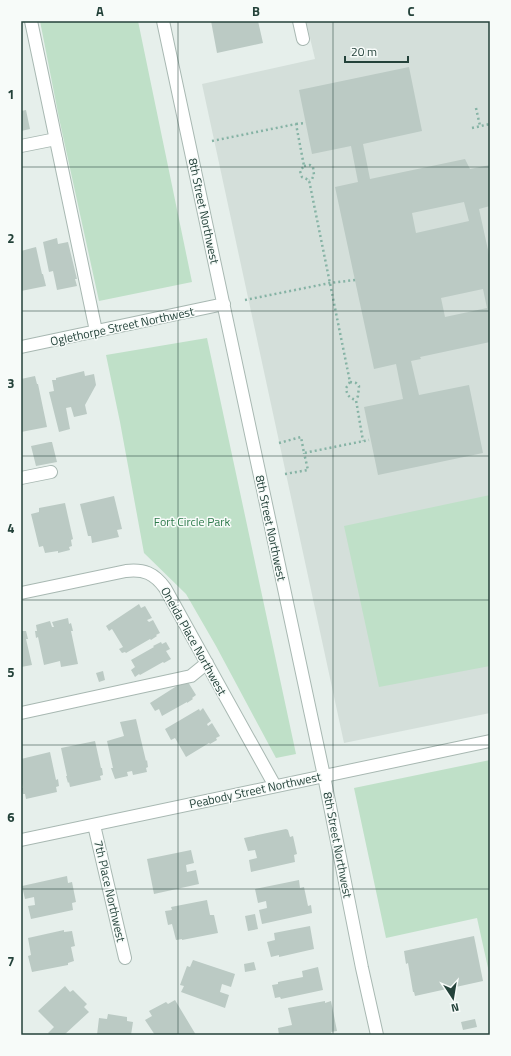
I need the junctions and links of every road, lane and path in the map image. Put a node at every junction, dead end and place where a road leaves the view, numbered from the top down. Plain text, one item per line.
1 (31, 21) edge
2 (163, 21) edge
3 (299, 21) edge
4 (303, 39) dead end
5 (476, 108) dead end
6 (306, 123) dead end
7 (296, 124) junction
8 (490, 124) edge
9 (480, 126) junction
10 (472, 128) dead end
11 (56, 139) junction
12 (212, 141) dead end
13 (21, 146) edge
14 (304, 166) junction
15 (308, 180) junction
16 (355, 280) dead end
17 (330, 283) junction
18 (245, 300) dead end
19 (224, 304) junction
20 (96, 331) junction
21 (21, 347) edge
22 (350, 382) junction
23 (356, 400) junction
24 (369, 440) dead end
25 (363, 441) junction
26 (278, 442) dead end
27 (304, 453) junction
28 (51, 472) dead end
29 (285, 474) dead end
30 (21, 478) edge
31 (21, 593) edge
32 (207, 664) junction
33 (21, 713) edge
34 (490, 741) edge
35 (324, 776) junction
36 (275, 786) junction
37 (94, 825) junction
38 (21, 840) edge
39 (125, 958) dead end
40 (377, 1035) edge

1 - 11 street
2 - 19 street, 8th Street Northwest
3 - 4 street
5 - 9 path
6 - 7 path
7 - 12 path
7 - 14 path
8 - 9 path
9 - 10 path
11 - 13 street
11 - 20 street
14 - 15 path
14 - 15 path
15 - 17 path
16 - 17 path
17 - 18 path
17 - 22 path
19 - 20 street, Oglethorpe Street Northwest
19 - 35 street, 8th Street Northwest
20 - 21 street, Oglethorpe Street Northwest
22 - 23 path
22 - 23 path
23 - 25 path
24 - 25 path
25 - 27 path
26 - 27 path
27 - 29 path
28 - 30 street
31 - 32 street, Oneida Place Northwest
32 - 33 street
32 - 36 street, Oneida Place Northwest
34 - 35 street, Peabody Street Northwest
35 - 36 street, Peabody Street Northwest
35 - 40 street, 8th Street Northwest
36 - 37 street, Peabody Street Northwest
37 - 38 street, Peabody Street Northwest
37 - 39 street, 7th Place Northwest

